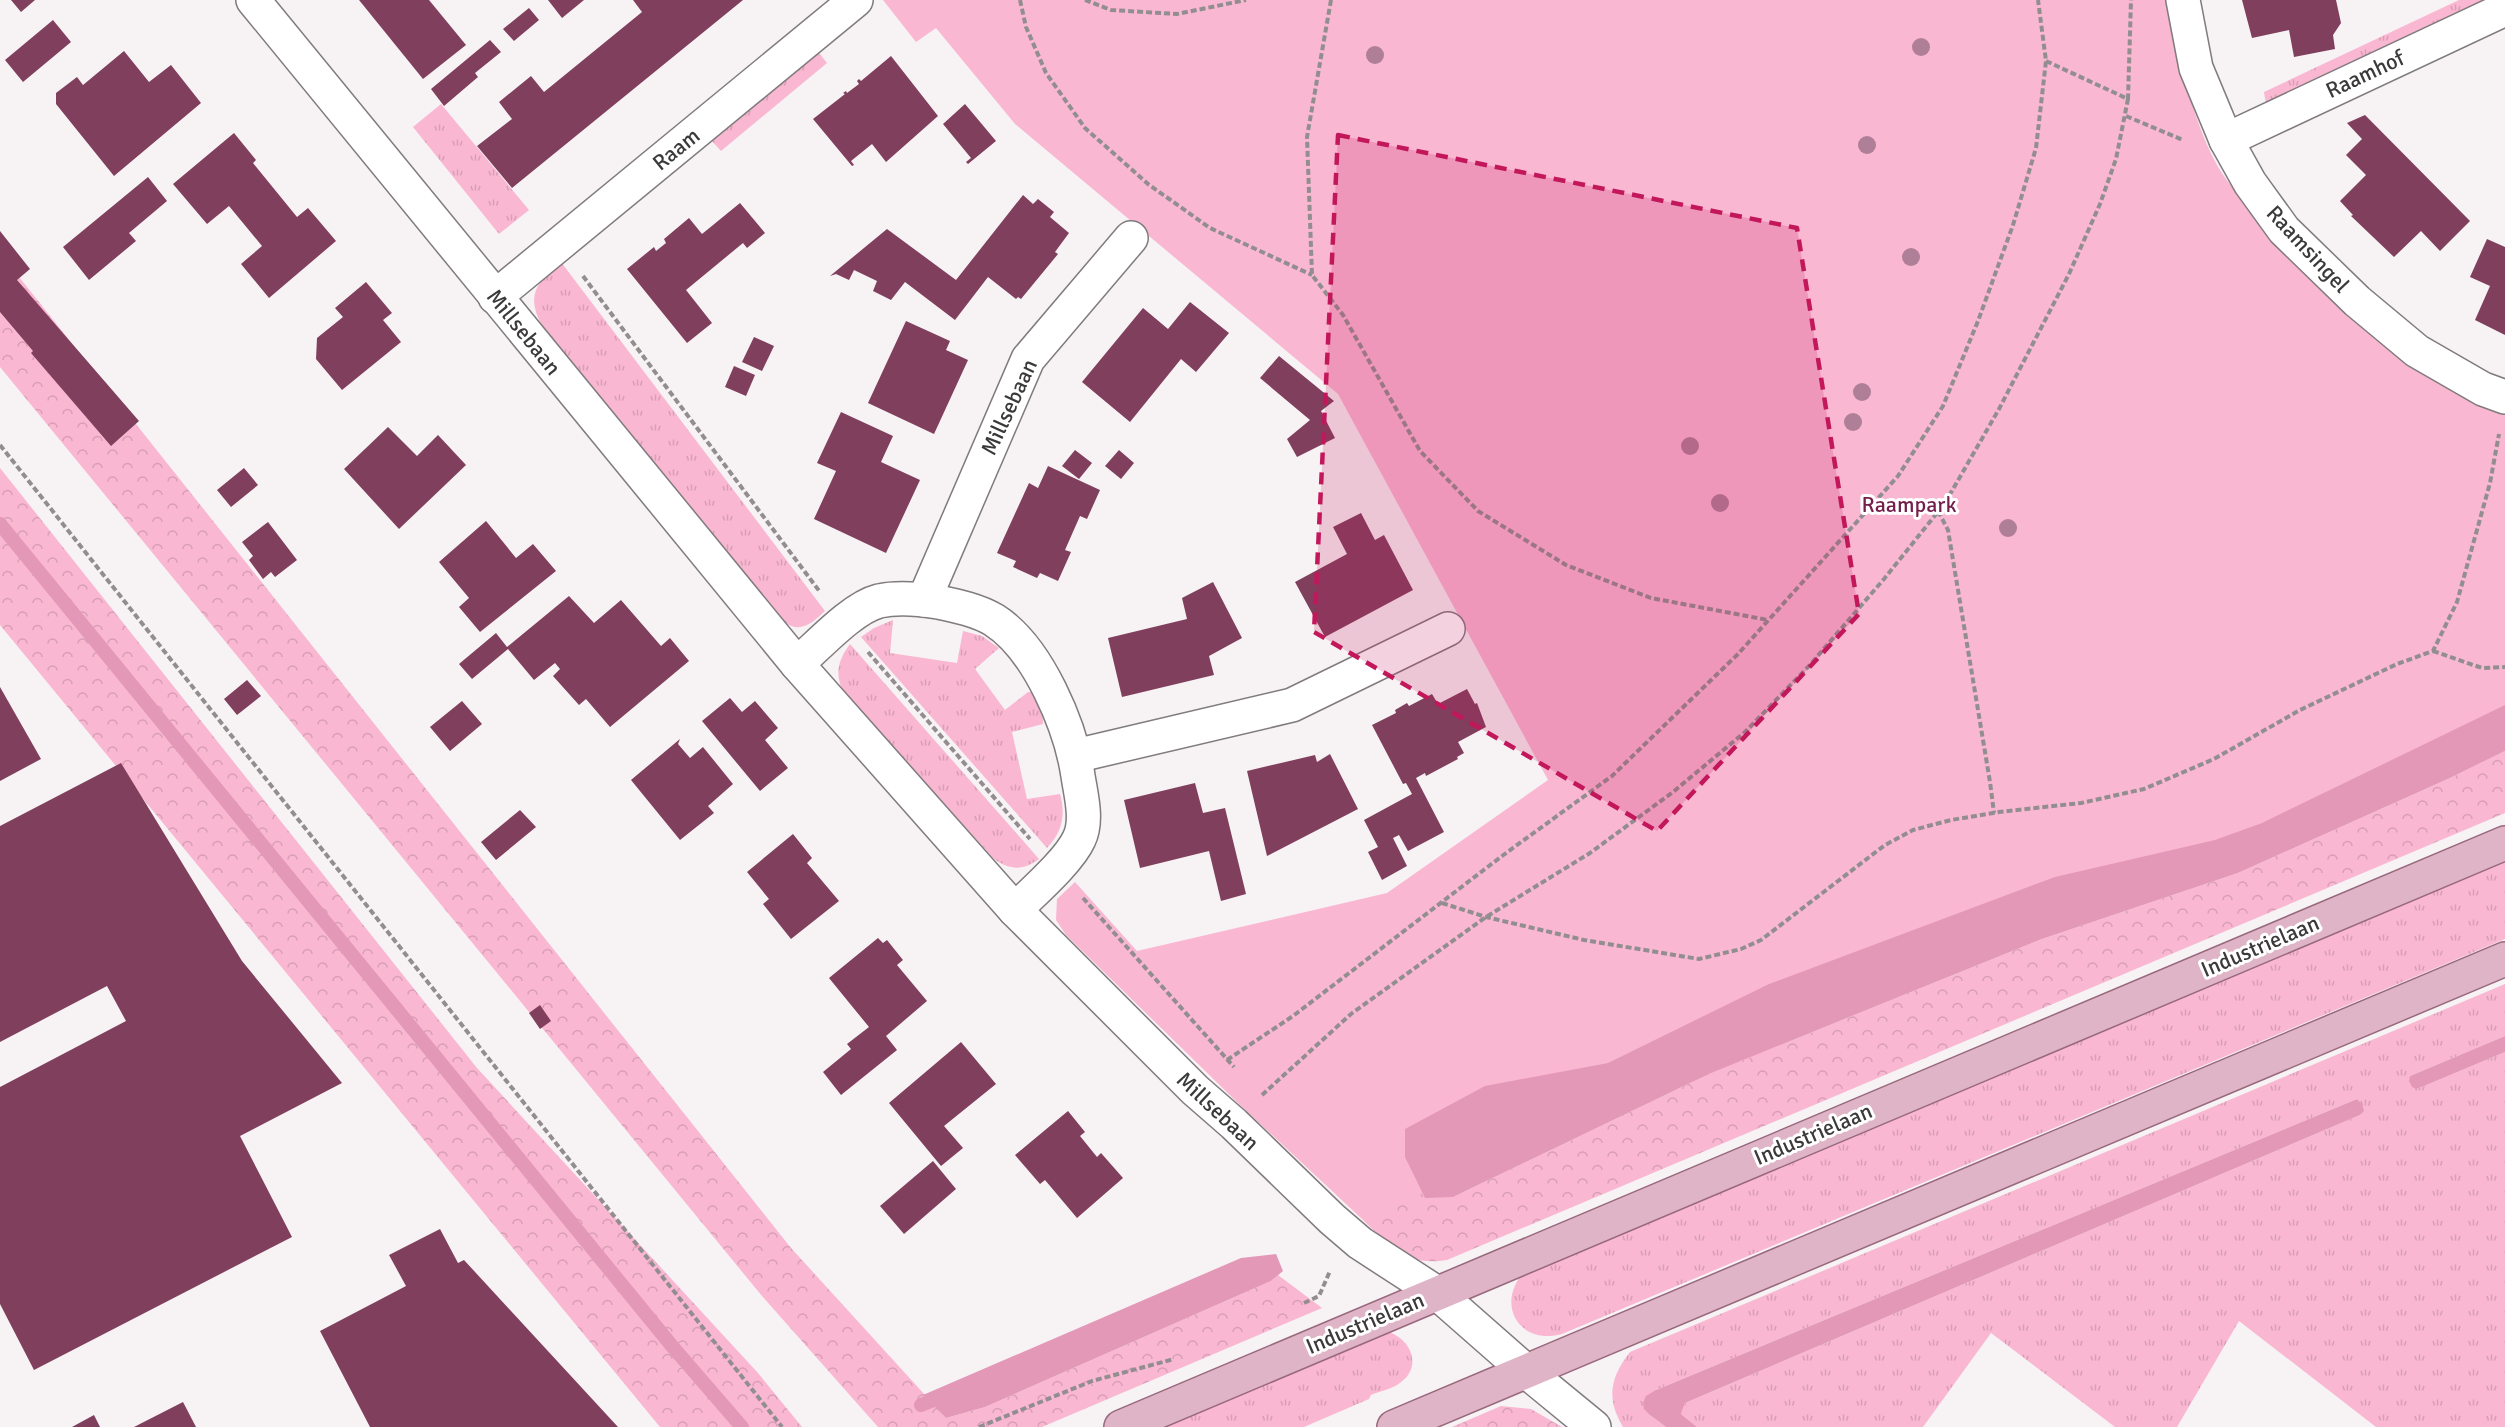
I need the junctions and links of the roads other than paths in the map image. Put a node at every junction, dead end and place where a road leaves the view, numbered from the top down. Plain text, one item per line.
1 (253, 0) edge
2 (856, 0) edge
3 (2183, 0) edge
4 (2505, 9) edge
5 (2226, 140) junction
6 (1131, 238) dead end
7 (495, 297) junction
8 (2504, 396) edge
9 (924, 600) junction
10 (1448, 629) dead end
11 (796, 664) junction
12 (1075, 756) junction
13 (2505, 843) edge
14 (1016, 910) junction
15 (2505, 959) edge
16 (1437, 1293) junction
17 (1527, 1372) junction
18 (1121, 1427) edge
19 (1394, 1427) edge
20 (1594, 1427) edge

1 - 7 street, Millsebaan
2 - 7 street, Raam
3 - 5 street, Raamsingel
4 - 5 street, Raamhof
5 - 8 street, Raamsingel
6 - 9 street, Millsebaan
7 - 11 street, Millsebaan
9 - 11 street
9 - 12 street
10 - 12 street
11 - 14 street, Millsebaan
12 - 14 street
13 - 16 main road, Industrielaan
14 - 16 street, Millsebaan
15 - 17 main road
16 - 17 street, Millsebaan
16 - 18 main road, Industrielaan
17 - 19 main road
17 - 20 street, Millsebaan

